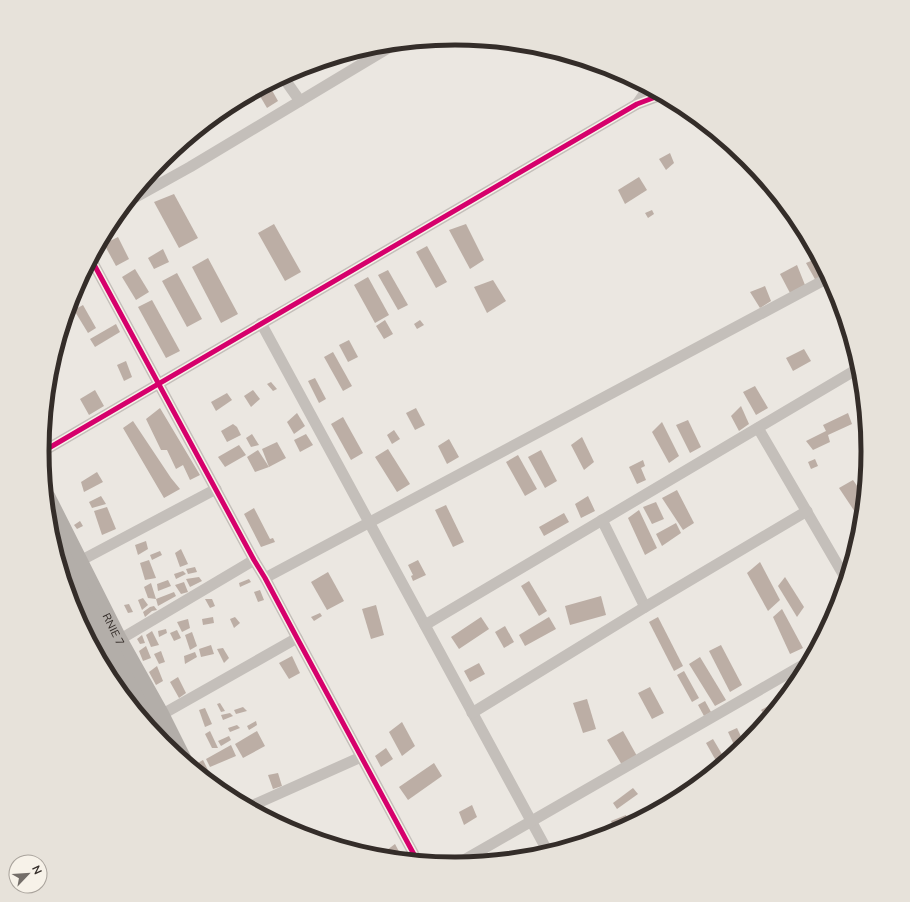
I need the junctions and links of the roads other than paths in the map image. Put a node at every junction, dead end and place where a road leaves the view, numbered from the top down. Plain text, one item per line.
1 (382, 52) edge
2 (286, 82) edge
3 (645, 92) edge
4 (655, 97) edge
5 (300, 101) junction
6 (637, 104) junction
7 (141, 195) edge
8 (94, 265) edge
9 (823, 281) edge
10 (261, 323) junction
11 (854, 375) edge
12 (159, 384) junction
13 (758, 428) junction
14 (49, 448) edge
15 (216, 489) junction
16 (53, 511) edge
17 (807, 512) junction
18 (602, 520) junction
19 (369, 523) junction
20 (254, 560) junction
21 (80, 561) junction
22 (842, 572) edge
23 (265, 578) junction
24 (71, 582) edge
25 (645, 607) junction
26 (424, 625) junction
27 (296, 638) junction
28 (120, 640) junction
29 (799, 667) edge
30 (124, 686) edge
31 (472, 713) junction
32 (161, 715) junction
33 (177, 746) edge
34 (361, 756) junction
35 (255, 804) edge
36 (531, 821) junction
37 (545, 846) edge
38 (414, 855) edge
39 (469, 856) edge

1 - 5 street
2 - 5 street
3 - 6 street
4 - 6 street
5 - 7 street
6 - 10 street
8 - 12 street
9 - 19 street
10 - 12 street
10 - 19 street
11 - 13 street
12 - 14 street
12 - 15 street
13 - 17 street
13 - 18 street
15 - 20 street
15 - 21 street
16 - 21 main road, RNIE 7 / RNIE 7
17 - 22 street
17 - 25 street
18 - 25 street
18 - 26 street
19 - 23 street
19 - 26 street
20 - 23 street
20 - 28 street
21 - 28 main road, RNIE 7 / RNIE 7
23 - 27 street
24 - 30 main road, RNIE 7 / RNIE 7
25 - 31 street
26 - 31 street
27 - 32 street
27 - 34 street
28 - 32 main road, RNIE 7 / RNIE 7
29 - 36 street
31 - 36 street
32 - 33 main road, RNIE 7 / RNIE 7
34 - 35 street
34 - 38 street
36 - 37 street
36 - 39 street

